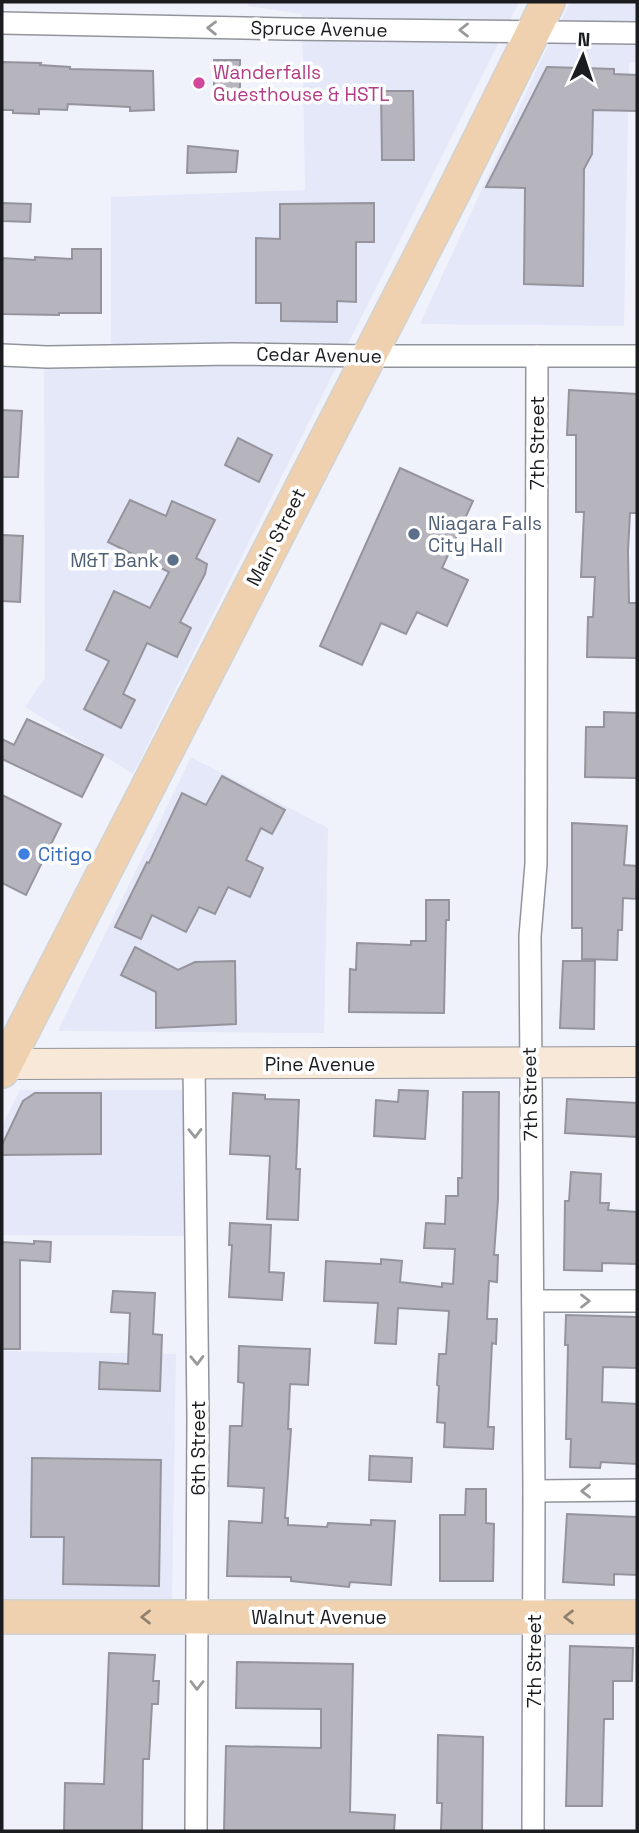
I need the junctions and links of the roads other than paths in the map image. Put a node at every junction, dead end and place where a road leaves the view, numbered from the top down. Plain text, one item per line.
1 (540, 16) edge
2 (2, 23) edge
3 (637, 33) edge
4 (2, 355) edge
5 (367, 356) junction
6 (537, 356) junction
7 (637, 356) edge
8 (529, 1062) junction
9 (637, 1062) edge
10 (194, 1065) junction
11 (3, 1067) edge
12 (533, 1301) junction
13 (637, 1301) edge
14 (637, 1490) edge
15 (534, 1491) junction
16 (2, 1617) edge
17 (198, 1617) junction
18 (534, 1617) junction
19 (637, 1617) edge
20 (196, 1831) edge
21 (533, 1831) edge

1 -> 2 street, Spruce Avenue
1 - 3 street, Spruce Avenue
1 - 5 main road, Main Street
4 - 5 street, Cedar Avenue
5 - 6 street, Cedar Avenue
5 - 11 main road, Main Street
6 - 7 street, Cedar Avenue
6 - 8 street, 7th Street
8 - 9 main road, Pine Avenue
8 - 10 main road, Pine Avenue
8 - 12 street, 7th Street
10 - 11 main road, Pine Avenue
10 -> 17 street, 6th Street
12 -> 13 street
12 - 15 street, 7th Street
14 -> 15 street
15 - 18 street, 7th Street
17 -> 16 main road, Walnut Avenue
17 - 18 main road, Walnut Avenue
17 -> 20 street, 6th Street
19 -> 18 main road, Walnut Avenue
18 - 21 street, 7th Street

